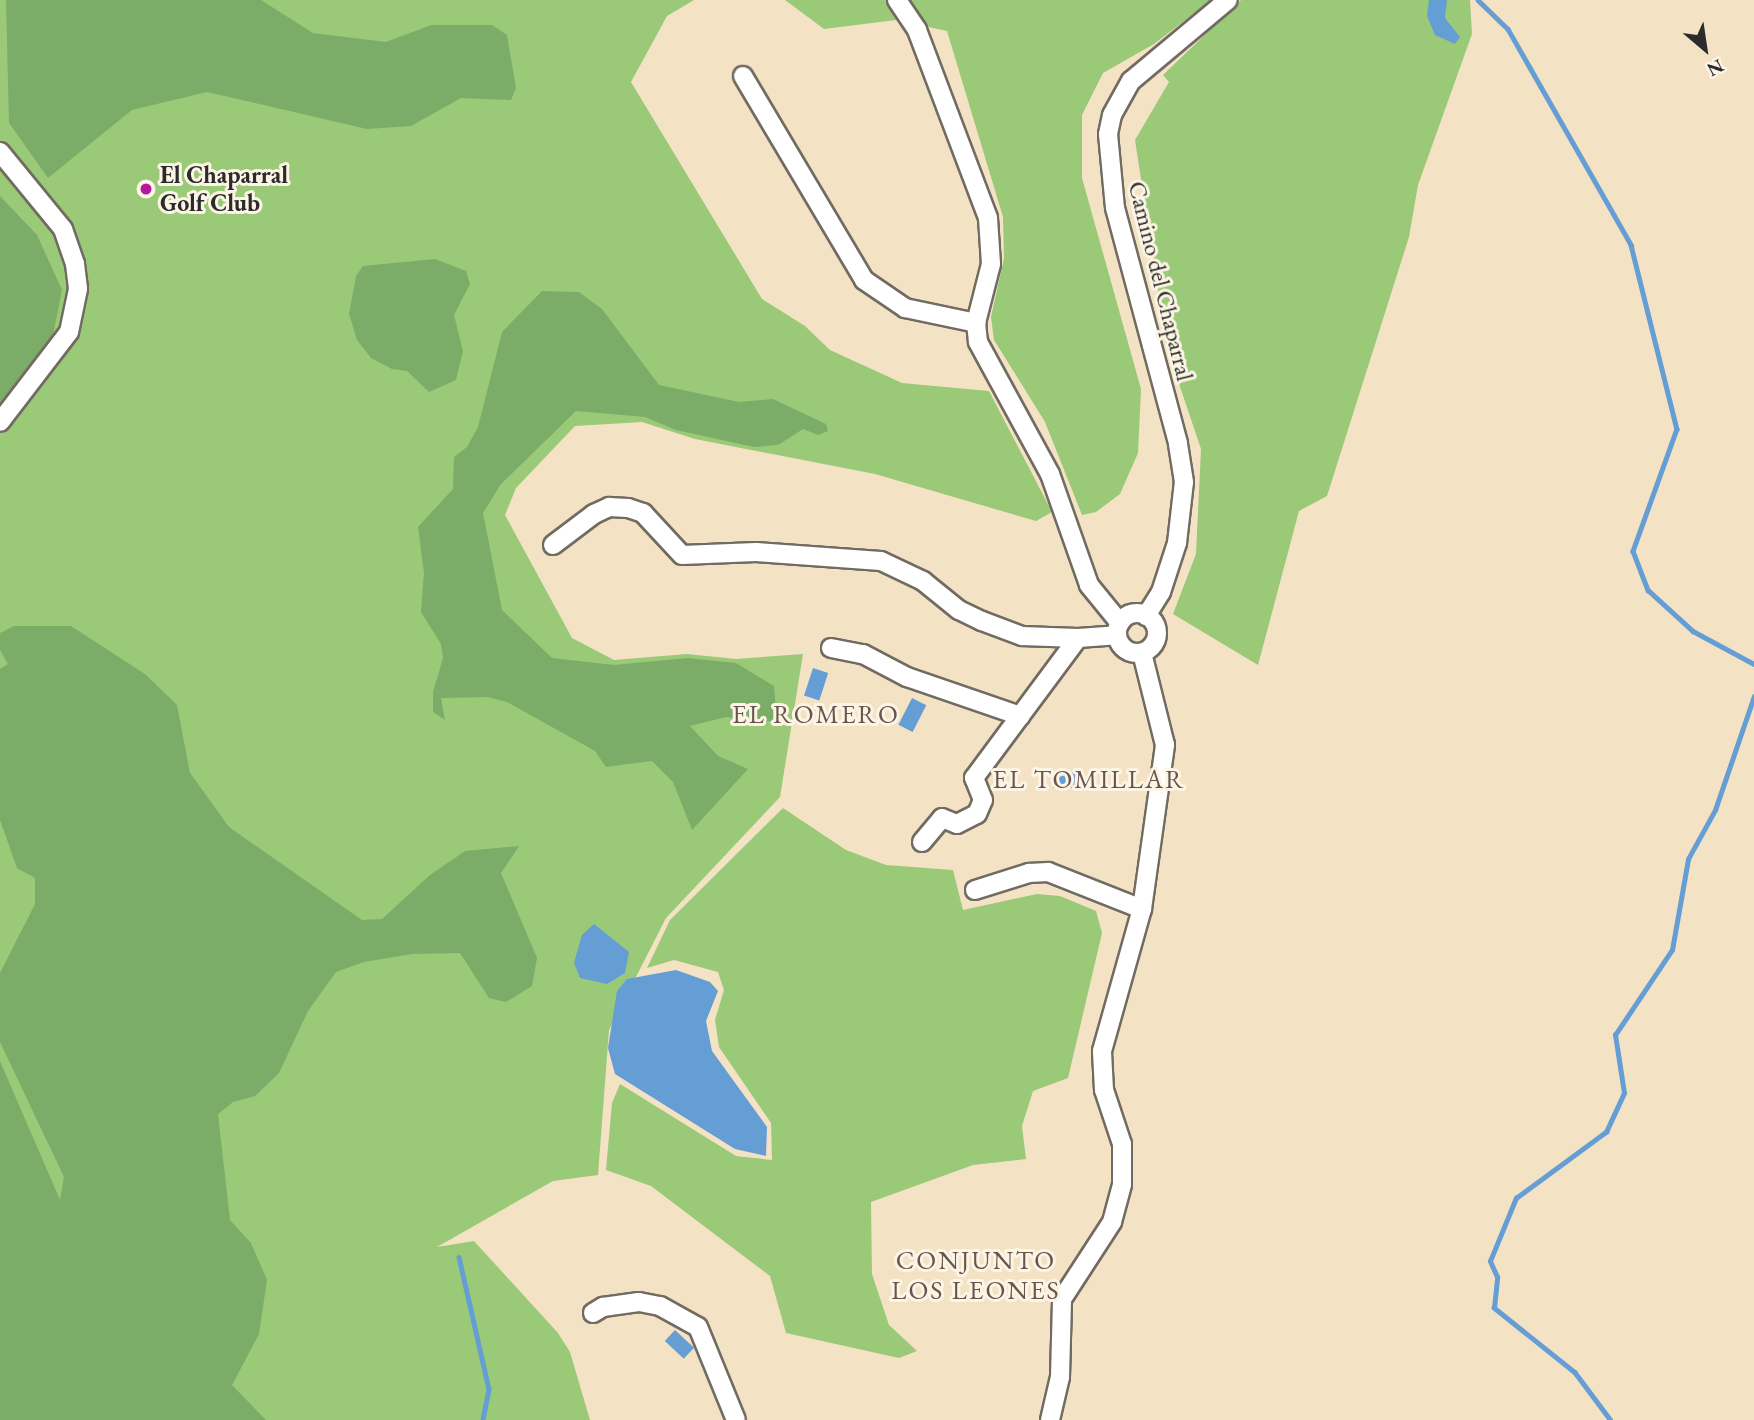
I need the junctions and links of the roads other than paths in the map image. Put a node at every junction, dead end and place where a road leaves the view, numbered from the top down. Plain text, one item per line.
1 (897, 0) edge
2 (1228, 0) edge
3 (743, 76) dead end
4 (0, 152) edge
5 (976, 323) junction
6 (0, 422) edge
7 (553, 545) dead end
8 (1146, 616) junction
9 (1118, 629) junction
10 (1078, 638) junction
11 (831, 648) dead end
12 (1142, 653) junction
13 (1020, 716) junction
14 (922, 842) dead end
15 (975, 890) dead end
16 (1142, 909) junction
17 (593, 1314) dead end
18 (736, 1420) edge
19 (1050, 1420) edge

1 - 5 street
2 - 8 street, Camino del Chaparral
3 - 5 street
4 - 6 street
5 - 9 street
7 - 10 street
8 - 9 street
8 - 12 street
9 - 10 street
9 - 12 street
10 - 13 street
11 - 13 street
12 - 16 street
13 - 14 street
15 - 16 street
16 - 19 street
17 - 18 street

